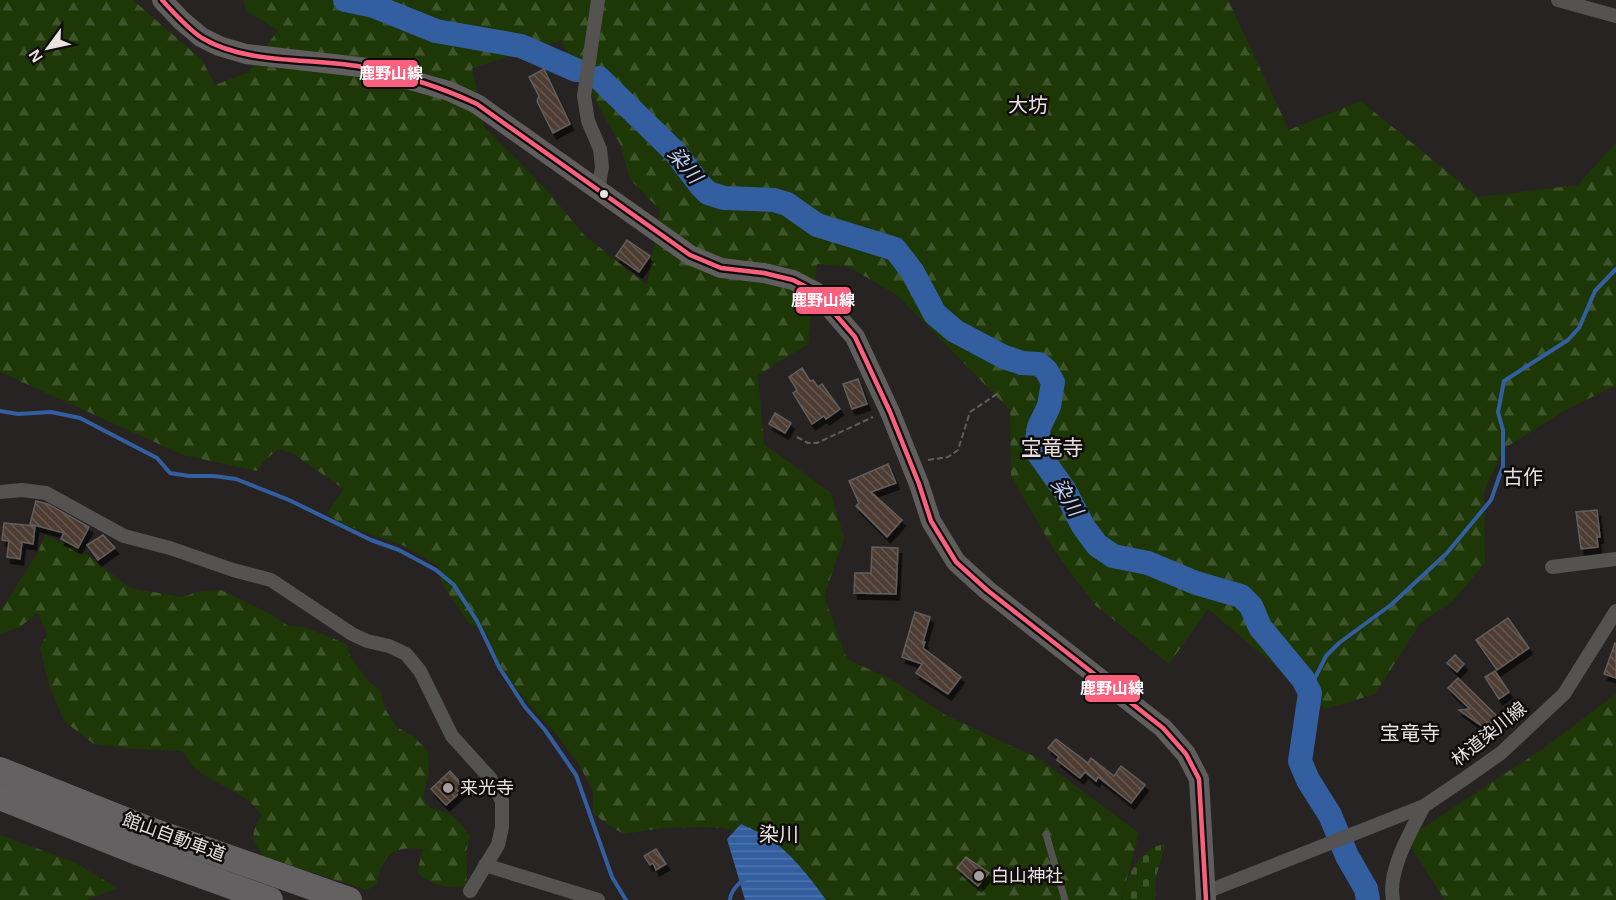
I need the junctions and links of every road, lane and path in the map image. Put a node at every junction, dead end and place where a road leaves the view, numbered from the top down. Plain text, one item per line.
1 (162, 0) edge
2 (598, 0) edge
3 (1558, 0) edge
4 (1616, 16) edge
5 (597, 190) junction
6 (1000, 392) dead end
7 (890, 412) junction
8 (797, 437) dead end
9 (910, 463) junction
10 (0, 492) edge
11 (1616, 559) edge
12 (1552, 567) dead end
13 (1616, 611) edge
14 (0, 770) edge
15 (0, 797) edge
16 (1424, 806) junction
17 (1046, 834) dead end
18 (486, 865) junction
19 (471, 891) dead end
20 (1206, 896) edge
21 (270, 900) edge
22 (349, 900) edge
23 (598, 900) edge
24 (1065, 900) edge
25 (1393, 900) edge

1 - 5 main road
2 - 5 street
3 - 4 street
5 - 7 main road
6 - 9 path
7 - 8 path
7 - 9 main road
9 - 20 main road
10 - 18 street
11 - 12 street
13 - 16 street, 林道染川線
14 - 22 highway, 館山自動車道
15 - 21 highway, 館山自動車道
16 - 20 street, 林道染川線
16 - 25 street
17 - 24 lane
18 - 19 street
18 - 23 street

